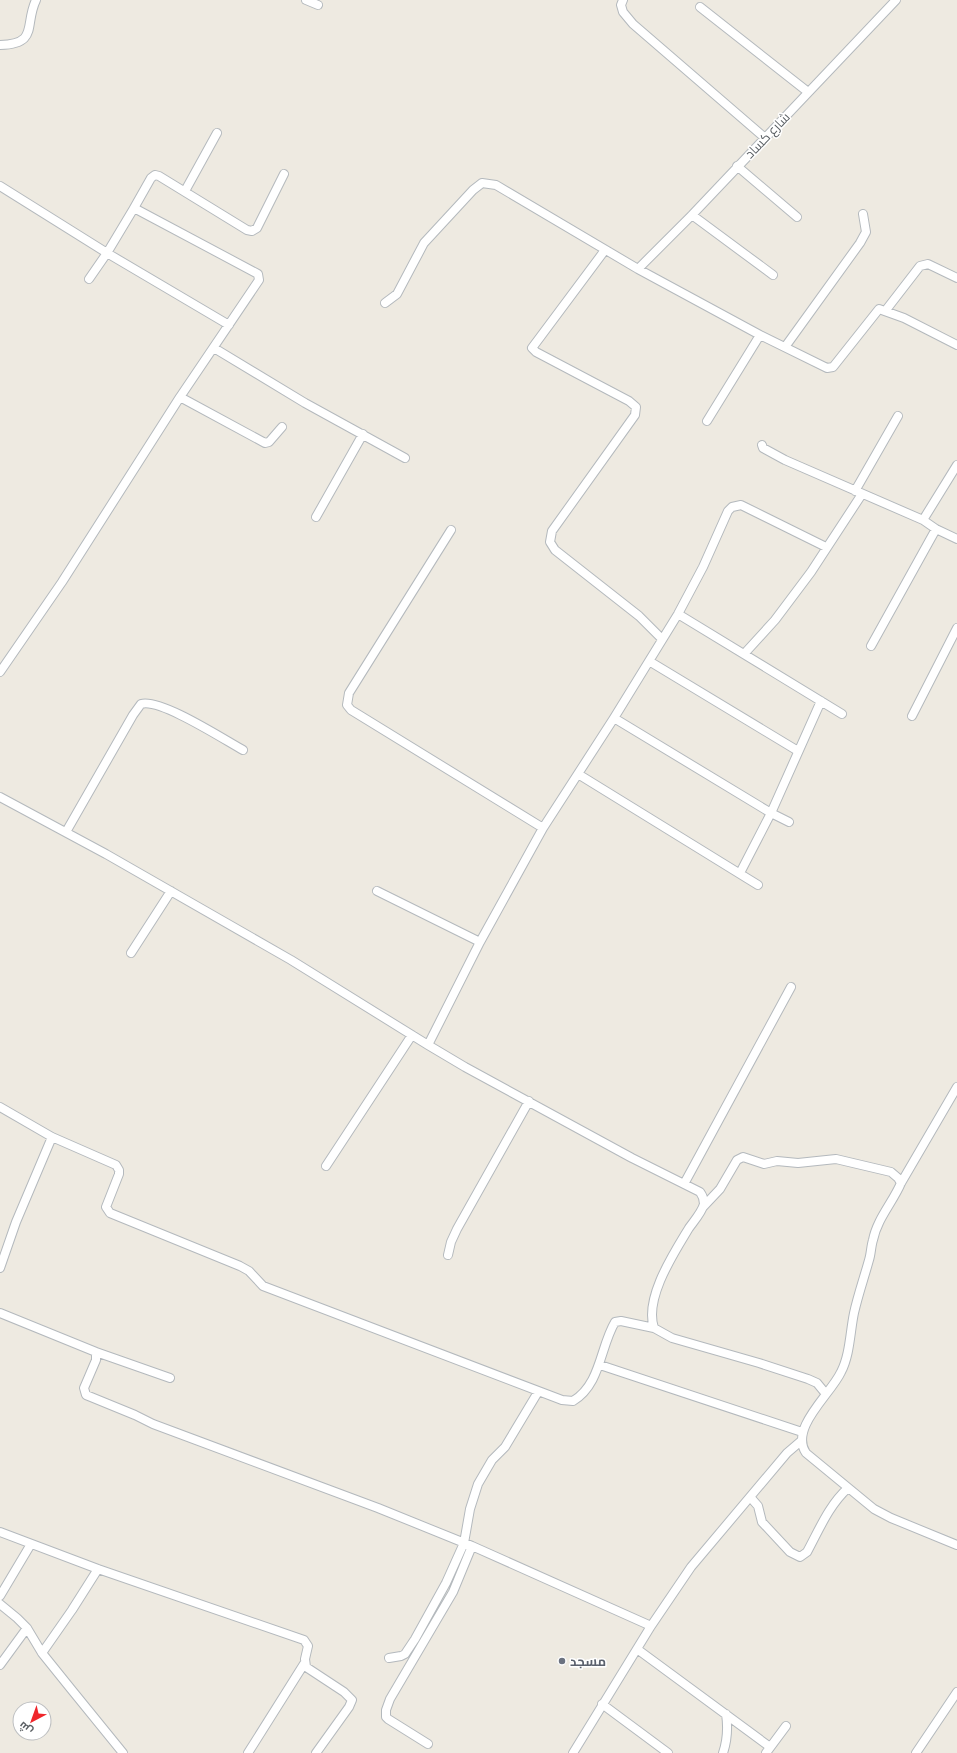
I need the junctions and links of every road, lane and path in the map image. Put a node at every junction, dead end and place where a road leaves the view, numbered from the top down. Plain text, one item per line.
1 (36, 0) edge
2 (306, 0) edge
3 (623, 0) edge
4 (896, 0) edge
5 (318, 5) dead end
6 (700, 7) dead end
7 (0, 45) edge
8 (808, 92) junction
9 (217, 133) dead end
10 (765, 138) junction
11 (737, 166) junction
12 (284, 174) dead end
13 (0, 186) edge
14 (184, 191) junction
15 (134, 208) junction
16 (863, 214) dead end
17 (692, 215) junction
18 (797, 217) dead end
19 (604, 250) junction
20 (107, 253) junction
21 (638, 269) junction
22 (773, 275) dead end
23 (957, 278) edge
24 (89, 279) dead end
25 (386, 303) dead end
26 (886, 310) junction
27 (229, 324) junction
28 (760, 335) junction
29 (957, 345) edge
30 (785, 347) junction
31 (214, 348) junction
32 (180, 397) junction
33 (898, 416) dead end
34 (707, 421) dead end
35 (282, 427) dead end
36 (363, 434) junction
37 (762, 445) dead end
38 (405, 458) dead end
39 (957, 465) edge
40 (859, 492) junction
41 (316, 517) dead end
42 (923, 520) junction
43 (936, 529) junction
44 (452, 530) dead end
45 (957, 538) edge
46 (826, 547) junction
47 (678, 614) junction
48 (957, 628) edge
49 (662, 639) junction
50 (871, 646) dead end
51 (744, 654) junction
52 (650, 660) junction
53 (0, 672) edge
54 (821, 701) junction
55 (842, 714) dead end
56 (912, 716) dead end
57 (614, 718) junction
58 (243, 750) dead end
59 (798, 751) junction
60 (578, 774) junction
61 (1, 801) edge
62 (771, 813) junction
63 (789, 822) dead end
64 (543, 828) junction
65 (66, 832) junction
66 (740, 873) junction
67 (758, 886) dead end
68 (171, 891) junction
69 (377, 891) dead end
70 (480, 942) junction
71 (131, 953) dead end
72 (791, 987) dead end
73 (412, 1035) junction
74 (428, 1046) junction
75 (957, 1088) edge
76 (529, 1102) junction
77 (0, 1107) edge
78 (52, 1137) junction
79 (326, 1166) dead end
80 (901, 1183) junction
81 (684, 1184) junction
82 (703, 1207) junction
83 (448, 1255) dead end
84 (0, 1268) edge
85 (0, 1313) edge
86 (654, 1328) junction
87 (96, 1352) junction
88 (600, 1365) junction
89 (170, 1378) dead end
90 (538, 1392) junction
91 (826, 1394) junction
92 (802, 1432) junction
93 (801, 1441) junction
94 (848, 1488) junction
95 (751, 1498) junction
96 (0, 1532) edge
97 (31, 1544) junction
98 (468, 1544) junction
99 (957, 1545) edge
100 (98, 1569) junction
101 (0, 1596) edge
102 (0, 1604) edge
103 (651, 1626) junction
104 (27, 1628) junction
105 (637, 1648) junction
106 (42, 1653) junction
107 (389, 1658) dead end
108 (304, 1664) junction
109 (0, 1665) edge
110 (957, 1692) edge
111 (602, 1704) junction
112 (726, 1714) junction
113 (786, 1726) dead end
114 (428, 1744) dead end
115 (768, 1750) edge
116 (123, 1753) edge
117 (248, 1753) edge
118 (316, 1753) edge
119 (573, 1753) edge
120 (668, 1753) edge
121 (723, 1753) edge
122 (916, 1753) edge

1 - 7 street
2 - 5 street
3 - 10 street
4 - 8 street, شارع كساد
6 - 8 street
8 - 10 street, شارع كساد
9 - 14 street
10 - 11 street, شارع كساد
11 - 17 street, شارع كساد
11 - 18 street
12 - 14 street
13 - 20 street
14 - 15 street
15 - 20 street
15 - 27 street
16 - 30 street
17 - 21 street, شارع كساد
17 - 22 street
19 - 21 street
19 - 25 street
19 - 49 street
20 - 24 street
20 - 27 street
21 - 28 street
23 - 26 street
26 - 29 street
26 - 30 street
27 - 31 street
28 - 30 street
28 - 34 street
31 - 32 street
31 - 36 street
32 - 35 street
32 - 53 street
33 - 40 street
36 - 38 street
36 - 41 street
37 - 40 street
39 - 42 street
40 - 42 street
40 - 46 street
42 - 43 street
43 - 45 street
43 - 50 street
44 - 64 street
46 - 47 street
46 - 51 street
47 - 49 street
47 - 51 street
48 - 56 street
49 - 52 street
51 - 54 street
52 - 57 street
52 - 59 street
54 - 55 street
54 - 59 street
57 - 60 street
57 - 62 street
58 - 65 street
59 - 62 street
60 - 64 street
60 - 66 street
61 - 65 street
62 - 63 street
62 - 66 street
64 - 70 street
65 - 68 street
66 - 67 street
68 - 71 street
68 - 73 street
69 - 70 street
70 - 74 street
72 - 81 street
73 - 74 street
73 - 79 street
74 - 76 street
75 - 80 street
76 - 81 street
76 - 83 street
77 - 78 street
78 - 84 street
78 - 90 street
80 - 82 street
80 - 91 street
81 - 82 street
82 - 86 street
85 - 87 street
86 - 88 street
86 - 91 street
87 - 89 street
87 - 98 street
88 - 90 street
88 - 92 street
90 - 98 street
91 - 92 street
92 - 93 street
93 - 94 street
93 - 95 street
94 - 95 street
94 - 99 street
95 - 103 street
96 - 97 street
97 - 100 street
97 - 101 street
98 - 103 street
98 - 107 street
98 - 114 street
100 - 106 street
100 - 108 street
102 - 104 street
103 - 105 street
104 - 106 street
104 - 109 street
105 - 111 street
105 - 112 street
106 - 116 street
108 - 117 street
108 - 118 street
110 - 122 street
111 - 119 street
111 - 120 street
112 - 115 street
112 - 121 street
113 - 115 street

